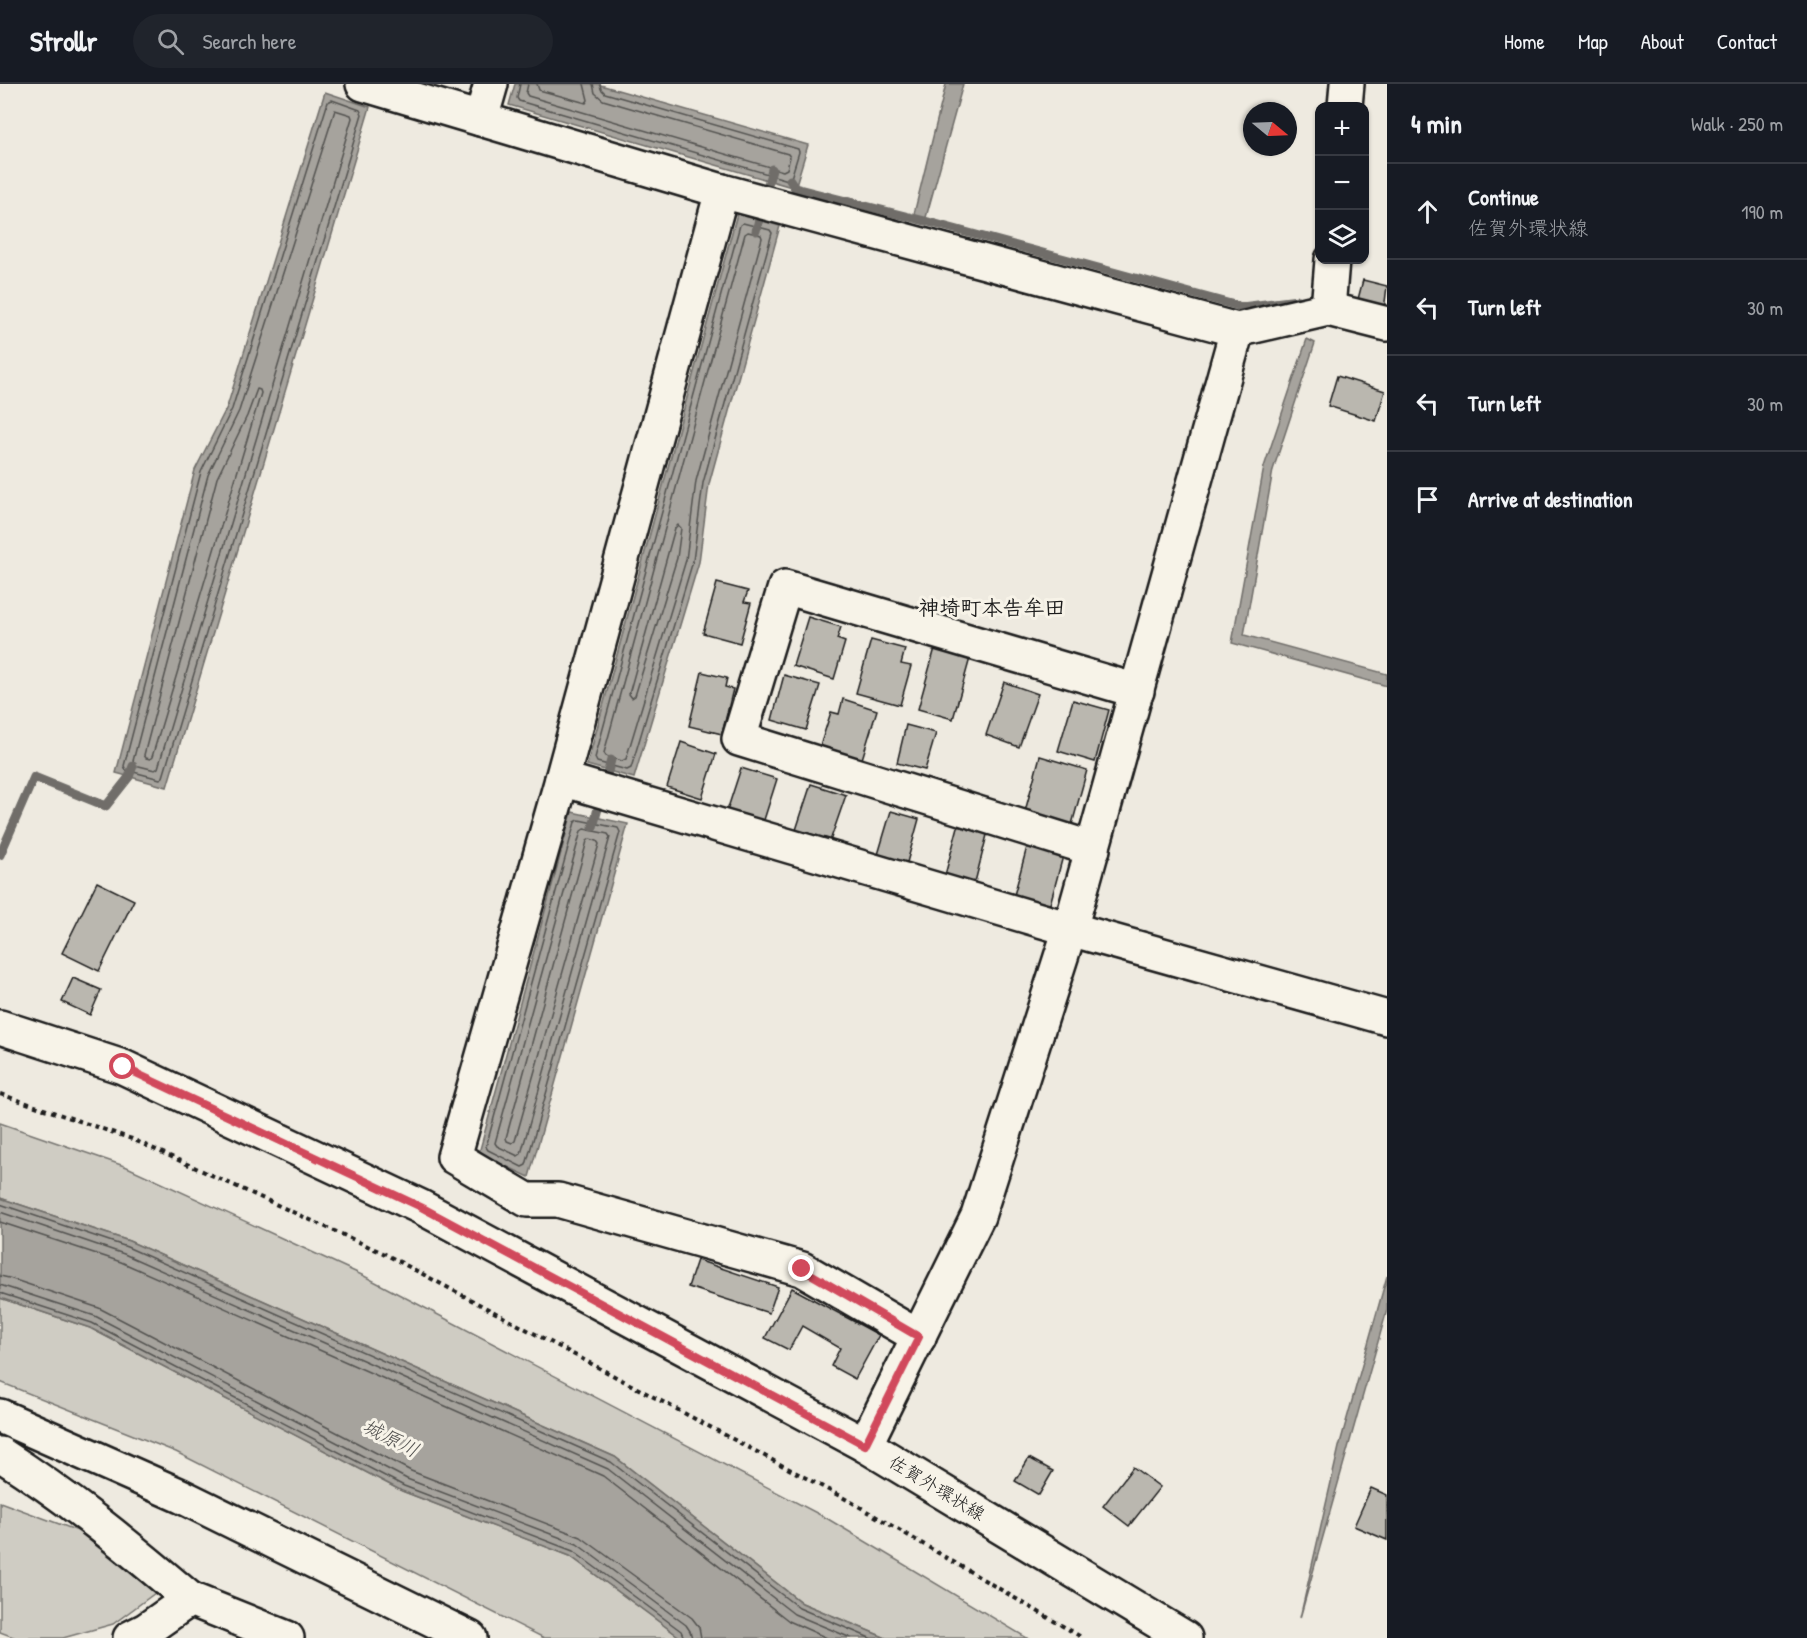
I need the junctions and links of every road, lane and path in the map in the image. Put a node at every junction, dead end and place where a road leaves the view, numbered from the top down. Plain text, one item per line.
1 (363, 84) edge
2 (1347, 84) edge
3 (491, 85) edge
4 (1345, 102) edge
5 (481, 119) junction
6 (722, 191) junction
7 (1332, 264) edge
8 (1328, 309) junction
9 (1387, 324) edge
10 (1237, 330) junction
11 (1137, 691) junction
12 (562, 779) junction
13 (1093, 849) junction
14 (1070, 929) junction
15 (1387, 1018) edge
16 (0, 1027) edge
17 (0, 1094) edge
18 (919, 1337) junction
19 (0, 1416) edge
20 (865, 1445) junction
21 (0, 1454) edge
22 (190, 1599) junction
23 (130, 1638) edge
24 (287, 1638) edge
25 (470, 1638) edge
26 (1083, 1638) edge
27 (1185, 1638) edge

1 - 5 street
2 - 4 street
3 - 5 street
5 - 6 street
6 - 10 street
6 - 12 street
7 - 8 street
8 - 9 street
8 - 10 street
10 - 11 street
11 - 13 street
11 - 13 street
12 - 14 street
12 - 18 street
13 - 14 street
14 - 15 street
14 - 18 street
16 - 20 street, 佐賀外環状線
17 - 26 path
18 - 20 street
19 - 25 street
20 - 27 street, 佐賀外環状線
21 - 22 street
22 - 23 street
22 - 24 street

